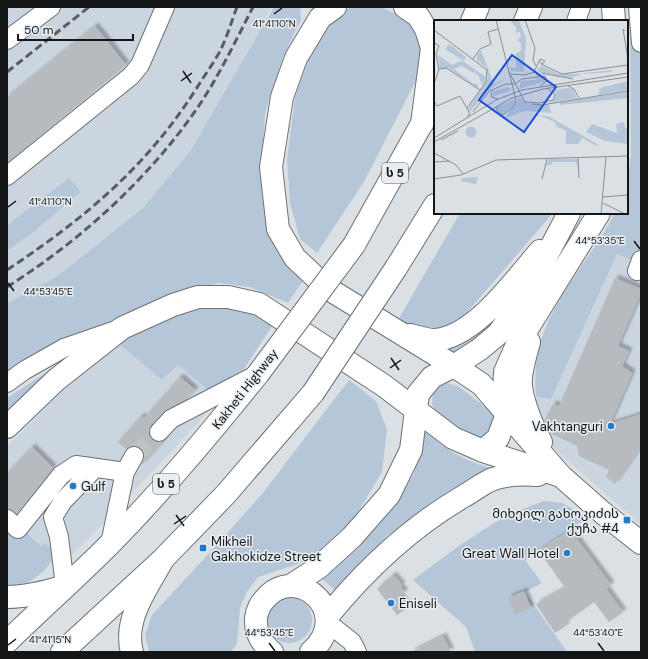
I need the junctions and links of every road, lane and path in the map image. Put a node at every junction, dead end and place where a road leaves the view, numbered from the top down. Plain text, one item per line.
1 (51, 7) edge
2 (165, 7) edge
3 (478, 7) edge
4 (530, 7) edge
5 (581, 7) edge
6 (613, 7) edge
7 (638, 7) edge
8 (415, 10) edge
9 (323, 11) edge
10 (472, 20) edge
11 (525, 20) edge
12 (576, 20) edge
13 (614, 20) edge
14 (7, 40) edge
15 (641, 43) edge
16 (434, 102) edge
17 (422, 126) junction
18 (7, 176) edge
19 (434, 206) edge
20 (598, 214) edge
21 (565, 220) edge
22 (543, 302) junction
23 (122, 328) junction
24 (401, 334) junction
25 (454, 366) junction
26 (258, 374) junction
27 (7, 383) edge
28 (417, 410) junction
29 (507, 414) junction
30 (7, 427) edge
31 (159, 432) tunnel mouth
32 (483, 451) junction
33 (134, 456) tunnel mouth
34 (95, 468) junction
35 (125, 472) junction
36 (562, 476) junction
37 (38, 504) junction
38 (53, 517) junction
39 (7, 519) edge
40 (110, 544) junction
41 (641, 544) edge
42 (163, 559) junction
43 (65, 586) junction
44 (290, 586) junction
45 (7, 597) edge
46 (327, 620) junction
47 (7, 642) edge
48 (260, 647) edge
49 (317, 649) edge
50 (130, 650) edge
51 (62, 652) edge
52 (356, 652) edge

1 - 14 street
2 - 18 street
3 - 10 main road
4 - 11 main road
5 - 12 street
6 - 13 main road
7 - 15 street
8 - 17 main road
9 - 24 main road
16 - 17 main road, Kakheti Highway / ს 5
17 - 26 main road, Kakheti Highway / ს 5, bridge
19 - 42 main road, bridge
20 - 22 main road
21 - 24 main road
21 - 25 main road
22 - 29 main road
22 - 36 main road
23 - 27 street
23 - 28 main road
23 - 30 main road
24 - 25 main road
25 - 28 main road
25 - 29 main road
26 - 31 street
26 - 40 main road, Kakheti Highway / ს 5
28 - 32 main road
28 - 44 main road
29 - 32 main road
29 - 36 main road
32 - 36 main road
33 - 35 street
34 - 35 street
34 - 37 street
34 - 38 street
35 - 40 street
36 - 41 main road
36 - 46 main road
37 - 38 street
37 - 39 street
38 - 43 street
40 - 43 main road, Kakheti Highway / ს 5
42 - 50 main road
42 - 51 main road
43 - 45 main road
43 - 47 main road, Kakheti Highway / ს 5
44 - 46 main road
44 - 48 main road
46 - 49 main road
46 - 52 street

